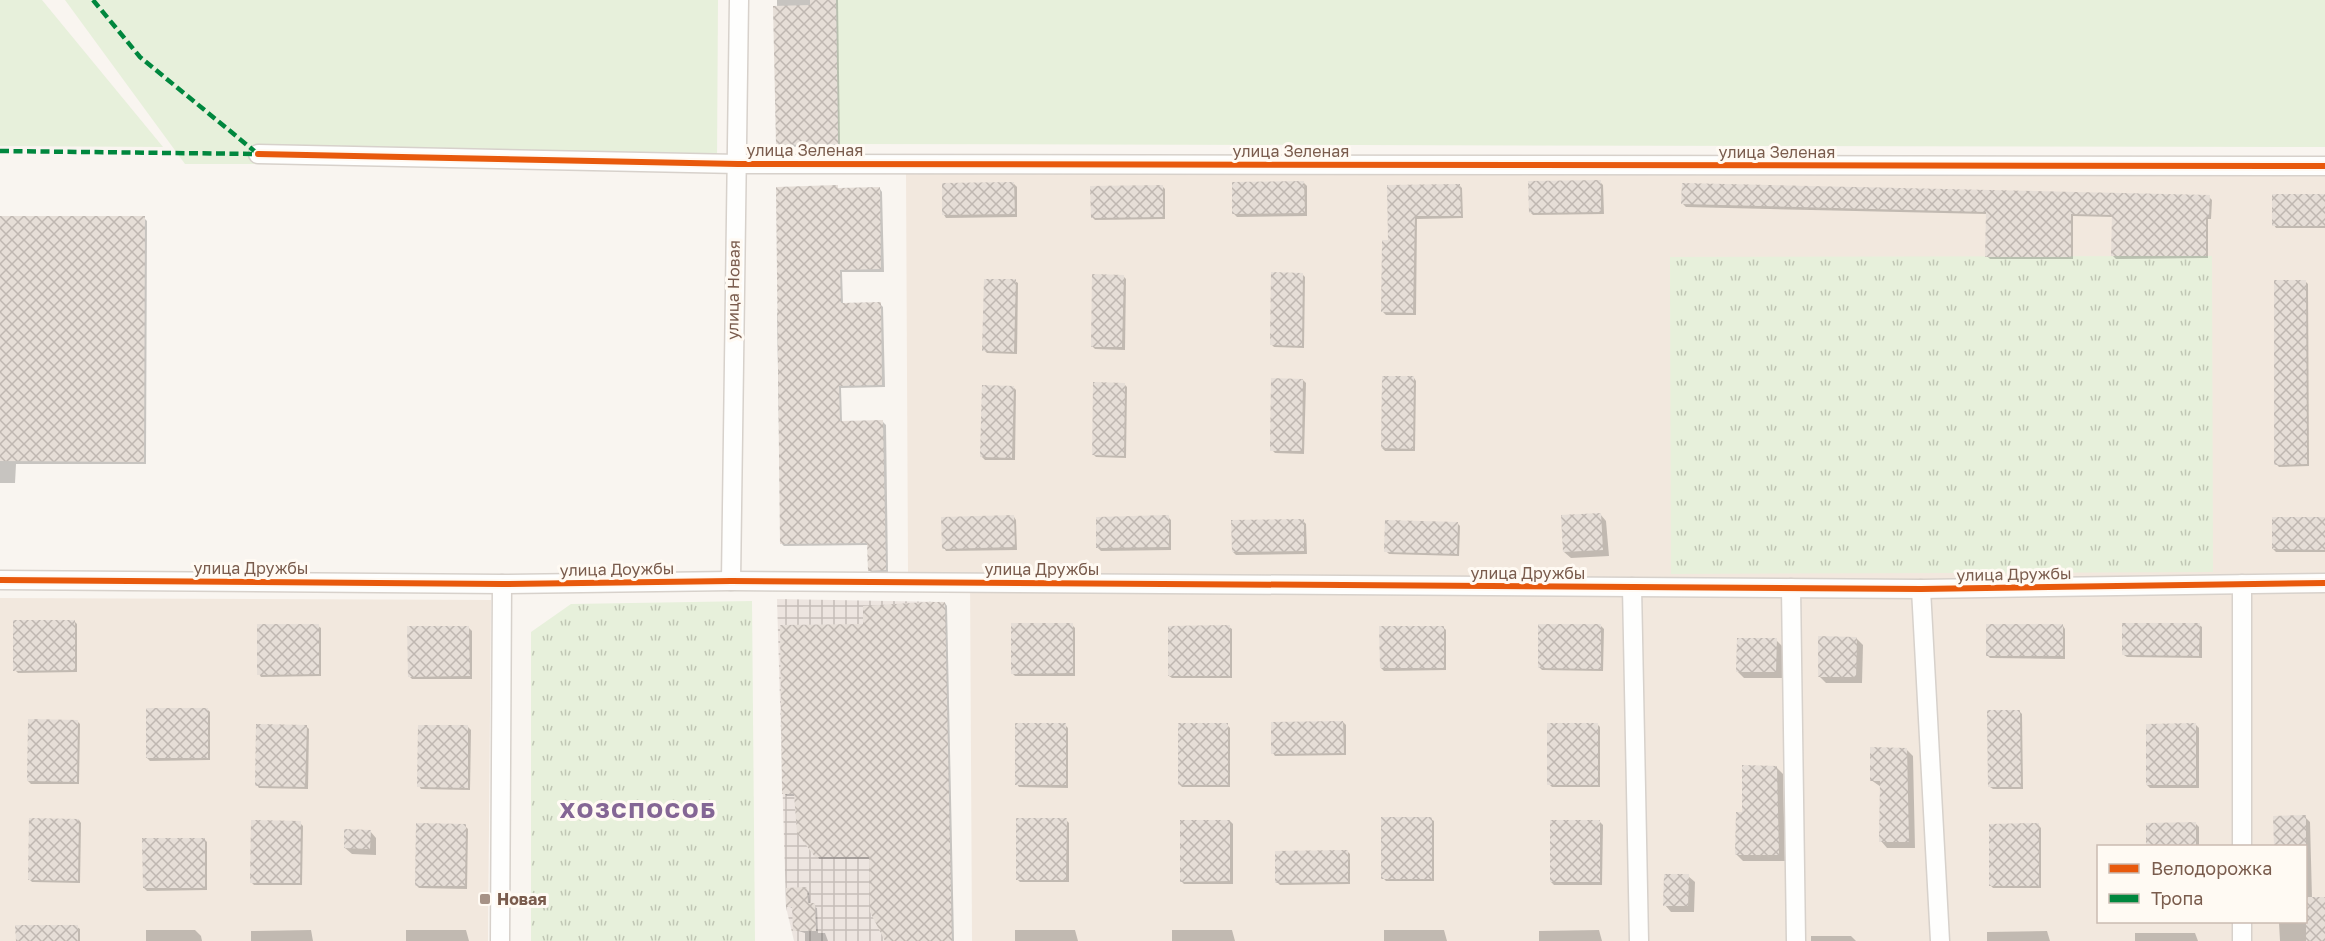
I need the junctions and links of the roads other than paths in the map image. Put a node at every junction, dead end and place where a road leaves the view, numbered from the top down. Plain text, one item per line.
1 (739, 0) edge
2 (258, 154) dead end
3 (738, 164) junction
4 (2325, 166) edge
5 (0, 580) edge
6 (731, 581) junction
7 (2325, 583) edge
8 (502, 584) junction
9 (2242, 584) junction
10 (1632, 587) junction
11 (1791, 588) junction
12 (1921, 589) junction
13 (2242, 845) edge
14 (2242, 923) edge
15 (500, 941) edge
16 (1639, 941) edge
17 (1796, 941) edge
18 (1940, 941) edge
19 (2242, 941) edge

1 - 3 street, улица Новая
2 - 3 street, улица Зеленая
3 - 4 street, улица Зеленая
3 - 6 street, улица Новая
5 - 8 street, улица Дружбы
6 - 8 street, улица Доужбы
6 - 10 street, улица Дружбы
7 - 9 street, улица Дружбы
8 - 15 street
9 - 12 street, улица Дружбы
9 - 13 street
10 - 11 street, улица Дружбы
10 - 16 street
11 - 12 street, улица Дружбы
11 - 17 street
12 - 18 street
14 - 19 street

